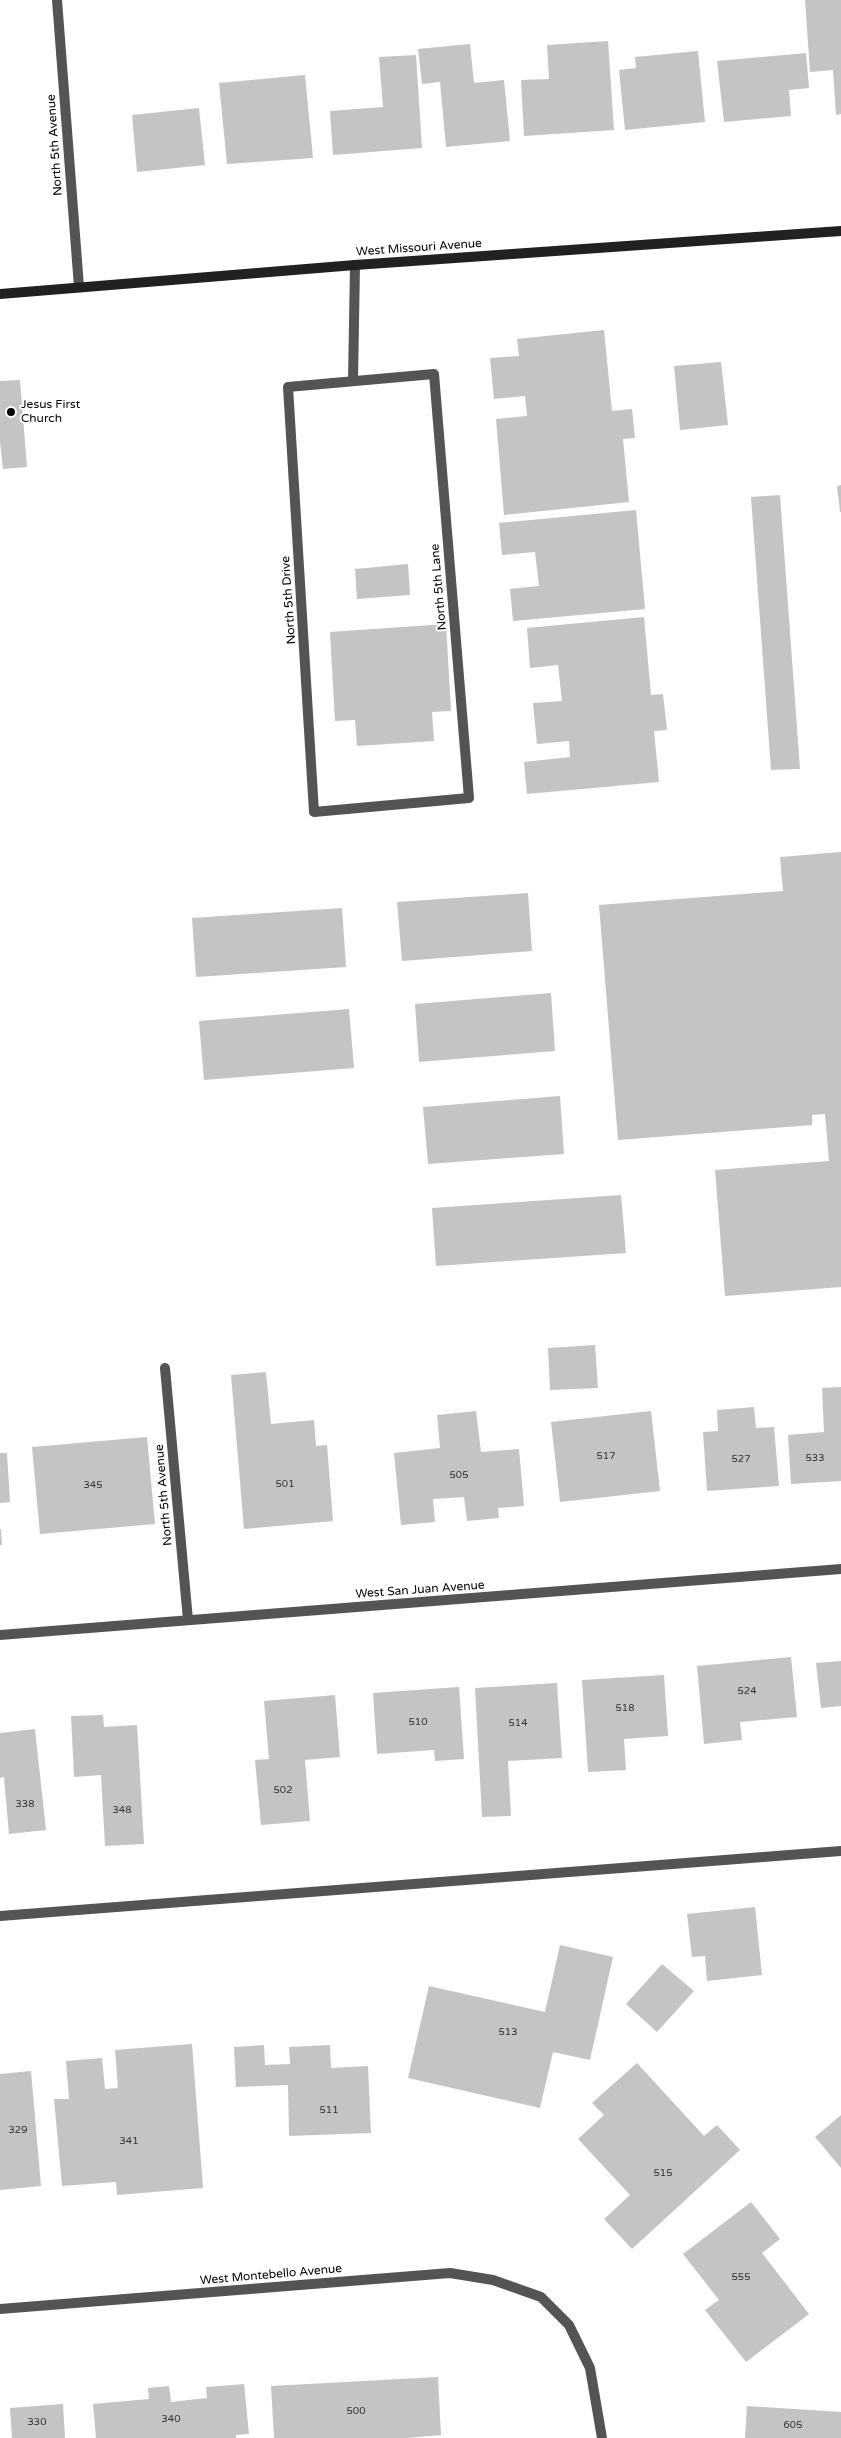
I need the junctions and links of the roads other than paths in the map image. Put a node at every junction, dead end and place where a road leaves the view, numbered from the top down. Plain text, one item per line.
1 (57, 0) edge
2 (841, 231) edge
3 (355, 265) junction
4 (79, 287) junction
5 (0, 294) edge
6 (353, 381) junction
7 (314, 812) joint
8 (165, 1368) dead end
9 (841, 1569) edge
10 (188, 1620) junction
11 (0, 1635) edge
12 (841, 1851) edge
13 (0, 1916) edge
14 (0, 2309) edge
15 (602, 2438) edge

1 - 4 street, North 5th Avenue
2 - 3 main road, West Missouri Avenue
3 - 4 main road, West Missouri Avenue
3 - 6 street
4 - 5 main road, West Missouri Avenue
6 - 7 street, North 5th Drive
6 - 7 street, North 5th Lane
8 - 10 street, North 5th Avenue
9 - 10 street, West San Juan Avenue
10 - 11 street, West San Juan Avenue
12 - 13 street
14 - 15 street, West Montebello Avenue

